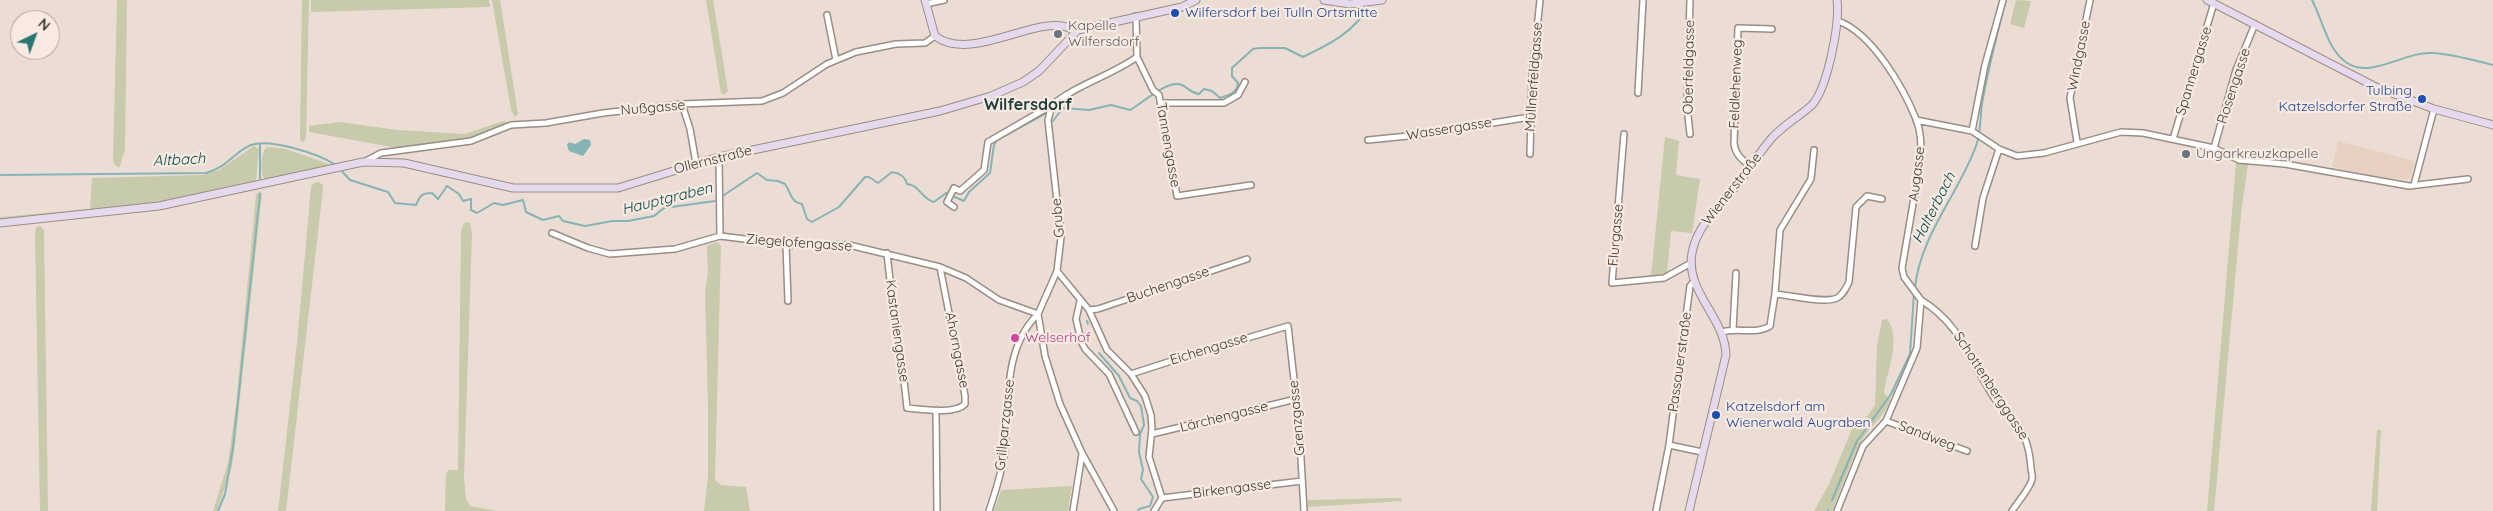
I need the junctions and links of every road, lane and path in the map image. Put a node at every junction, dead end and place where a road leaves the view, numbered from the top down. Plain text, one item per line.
1 (944, 0) edge
2 (1196, 0) edge
3 (1324, 0) edge
4 (1540, 0) edge
5 (1643, 0) edge
6 (1690, 0) edge
7 (1837, 0) edge
8 (2003, 0) edge
9 (2090, 0) edge
10 (1380, 1) edge
11 (2210, 1) edge
12 (926, 2) edge
13 (1358, 2) edge
14 (827, 15) dead end
15 (1136, 16) junction
16 (1838, 21) junction
17 (2255, 24) junction
18 (1772, 29) dead end
19 (1075, 31) junction
20 (935, 36) junction
21 (1137, 56) junction
22 (836, 60) junction
23 (1245, 82) dead end
24 (1638, 93) dead end
25 (1161, 103) junction
26 (682, 104) junction
27 (1051, 107) junction
28 (2434, 108) junction
29 (1530, 117) junction
30 (1916, 120) junction
31 (2493, 124) edge
32 (1976, 133) junction
33 (1624, 134) dead end
34 (1690, 134) dead end
35 (2173, 139) junction
36 (1368, 140) dead end
37 (2077, 142) junction
38 (2214, 148) junction
39 (1999, 149) junction
40 (1814, 150) dead end
41 (1530, 154) dead end
42 (719, 157) junction
43 (363, 162) junction
44 (696, 163) junction
45 (1751, 167) junction
46 (2468, 180) dead end
47 (1251, 185) dead end
48 (2414, 185) junction
49 (1882, 199) dead end
50 (954, 207) dead end
51 (0, 223) edge
52 (552, 233) dead end
53 (720, 236) junction
54 (786, 244) junction
55 (1975, 246) dead end
56 (887, 253) junction
57 (1248, 259) dead end
58 (1691, 263) junction
59 (940, 267) junction
60 (1057, 271) junction
61 (1736, 273) dead end
62 (1694, 281) junction
63 (1775, 294) junction
64 (1920, 298) junction
65 (788, 301) dead end
66 (1080, 301) junction
67 (1089, 310) junction
68 (1038, 314) junction
69 (1288, 326) joint
70 (1733, 329) junction
71 (1722, 332) junction
72 (1131, 374) junction
73 (1296, 399) junction
74 (906, 408) joint
75 (936, 410) junction
76 (1886, 421) junction
77 (1136, 432) dead end
78 (1152, 434) junction
79 (1669, 444) junction
80 (1967, 451) dead end
81 (1702, 452) junction
82 (1082, 453) junction
83 (1302, 481) junction
84 (1162, 498) junction
85 (937, 511) edge
86 (989, 511) edge
87 (1073, 511) edge
88 (1114, 511) edge
89 (1154, 511) edge
90 (1304, 511) edge
91 (1656, 511) edge
92 (1689, 511) edge
93 (1837, 511) edge
94 (2012, 511) edge

1 - 12 street
2 - 15 street
3 - 13 street
4 - 29 street, Müllnerfeldgasse
5 - 24 street
6 - 34 street, Oberfeldgasse
7 - 16 street, Wienerstraße
8 - 32 street
9 - 37 street, Windgasse
10 - 13 street
11 - 17 street
11 - 35 street, Spannergasse
12 - 20 street
14 - 22 street
15 - 19 street
15 - 21 street
16 - 30 street, Augasse
16 - 45 street, Wienerstraße
17 - 28 street
17 - 38 street, Rosengasse
18 - 45 street, Feldlehenweg
19 - 20 street
19 - 42 street, Ollernstraße
20 - 22 street, Nußgasse
21 - 25 street, Tannengasse
21 - 27 street
22 - 26 street, Nußgasse
23 - 25 street
25 - 47 street, Tannengasse
26 - 43 street, Nußgasse
26 - 44 street
27 - 50 street
27 - 60 street, Grube
28 - 31 street
28 - 48 street
29 - 36 street, Wassergasse
29 - 41 street, Müllnerfeldgasse
30 - 32 street
30 - 64 street, Augasse
32 - 39 street
33 - 58 street, Flurgasse
35 - 37 street
35 - 38 street
37 - 39 street
38 - 48 street
39 - 55 street
40 - 63 street
42 - 44 street, Ollernstraße
42 - 53 street
43 - 44 street, Ollernstraße
43 - 51 street, Ollernstraße
45 - 58 street, Wienerstraße
46 - 48 street
49 - 63 street
52 - 53 street, Ziegelofengasse
53 - 54 street, Ziegelofengasse
54 - 56 street, Ziegelofengasse
54 - 65 street
56 - 59 street, Ziegelofengasse
56 - 74 street, Kastaniengasse
57 - 67 street, Buchengasse
58 - 62 street, Wienerstraße
59 - 68 street, Ziegelofengasse
59 - 75 street, Ahorngasse
60 - 66 street
60 - 68 street, Grube
61 - 70 street
62 - 71 street, Wienerstraße
62 - 79 street, Passauerstraße
63 - 70 street
64 - 76 street
64 - 94 street, Schottenberggasse
66 - 67 street
66 - 77 street
67 - 72 street
68 - 82 street
68 - 86 street, Grillparzgasse
69 - 72 street, Eichengasse
69 - 73 street, Grenzgasse
70 - 71 street
71 - 81 street, Wienerstraße
72 - 78 street
73 - 78 street, Lärchengasse
73 - 83 street, Grenzgasse
74 - 75 street, Ahorngasse
75 - 85 street
76 - 80 street, Sandweg
76 - 93 street
78 - 84 street
79 - 81 street
79 - 91 street, Passauerstraße
81 - 92 street, Wienerstraße
82 - 87 street
82 - 88 street
83 - 84 street, Birkengasse
83 - 90 street, Grenzgasse
84 - 89 street

